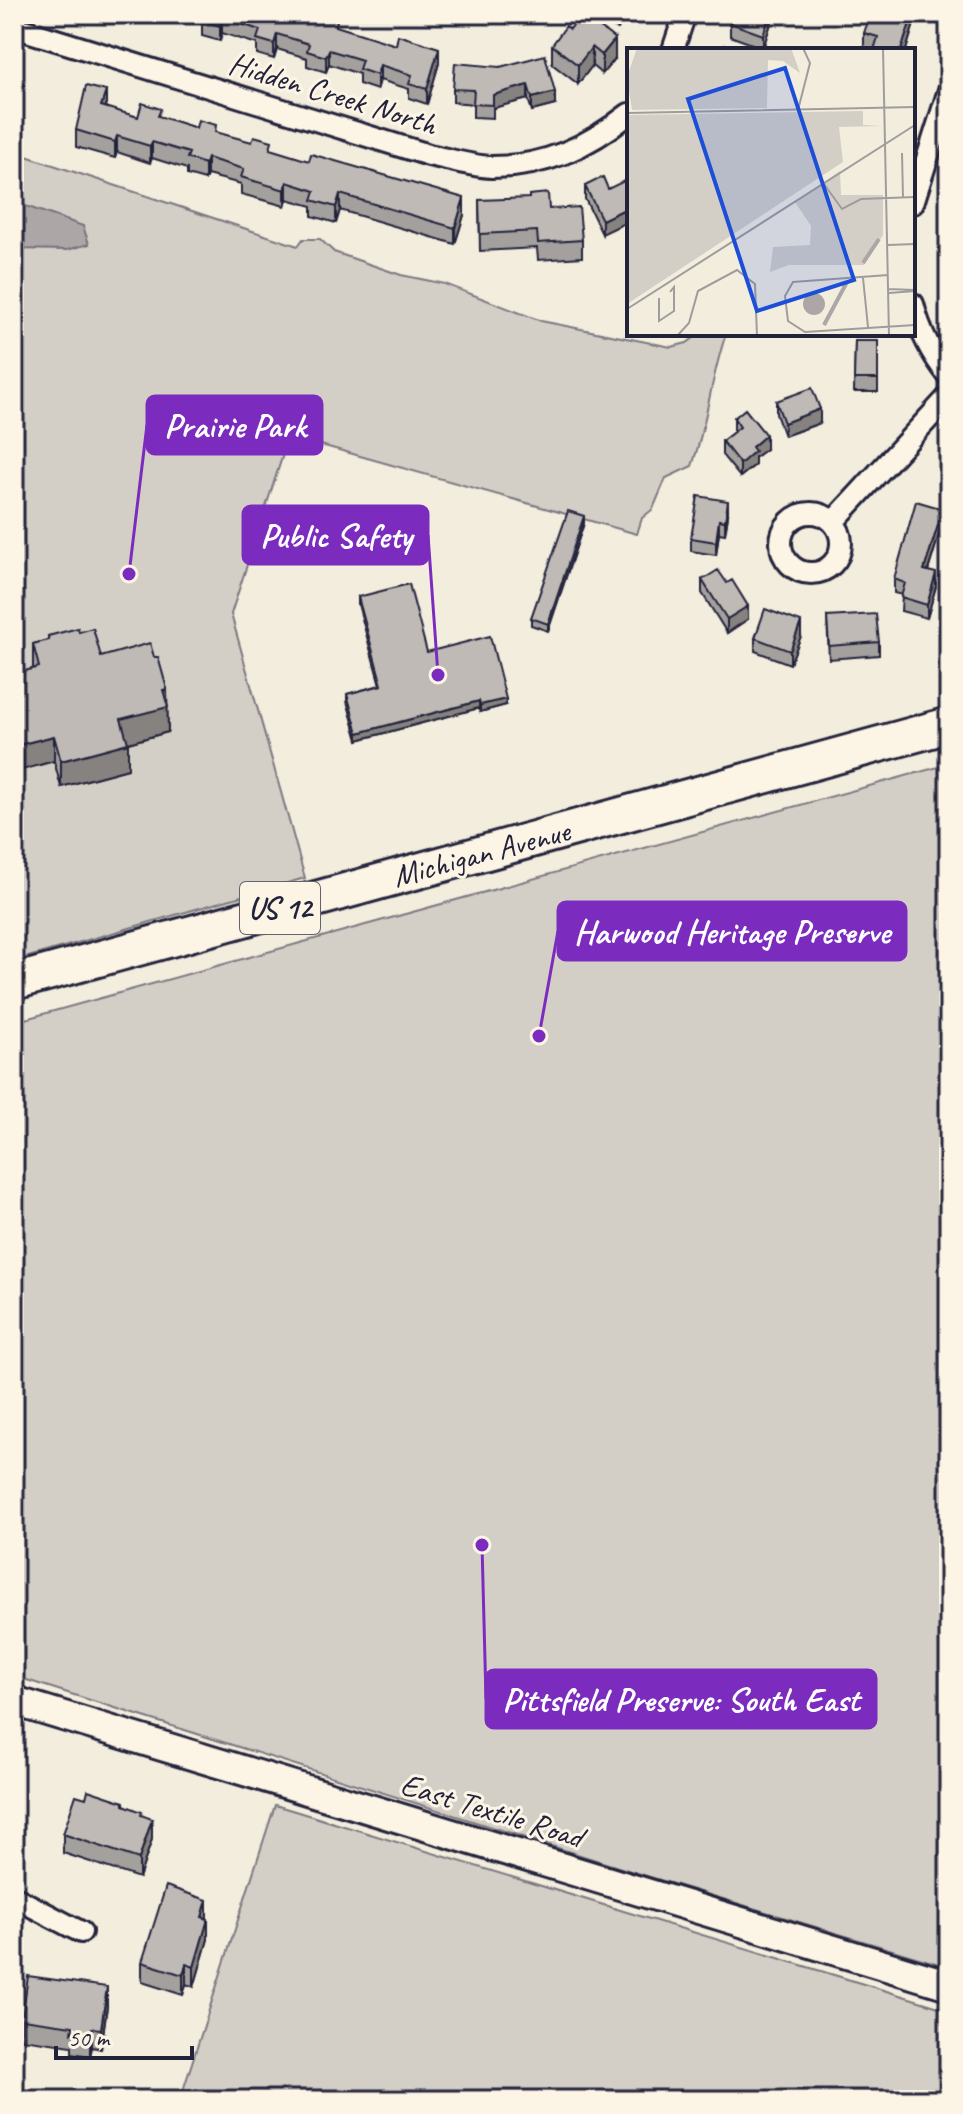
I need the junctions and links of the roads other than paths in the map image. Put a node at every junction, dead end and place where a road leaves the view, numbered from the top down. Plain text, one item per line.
1 (685, 14) edge
2 (14, 27) edge
3 (674, 48) edge
4 (949, 90) edge
5 (627, 116) edge
6 (915, 197) edge
7 (915, 312) edge
8 (949, 376) edge
9 (949, 396) edge
10 (833, 522) dead end
11 (949, 725) edge
12 (14, 982) edge
13 (14, 1701) edge
14 (14, 1897) edge
15 (81, 1932) dead end
16 (949, 1985) edge

1 - 3 street
2 - 5 street, Hidden Creek North
4 - 6 street
7 - 8 street
9 - 10 street
11 - 12 highway, Michigan Avenue / US 12
13 - 16 main road, East Textile Road
14 - 15 street

